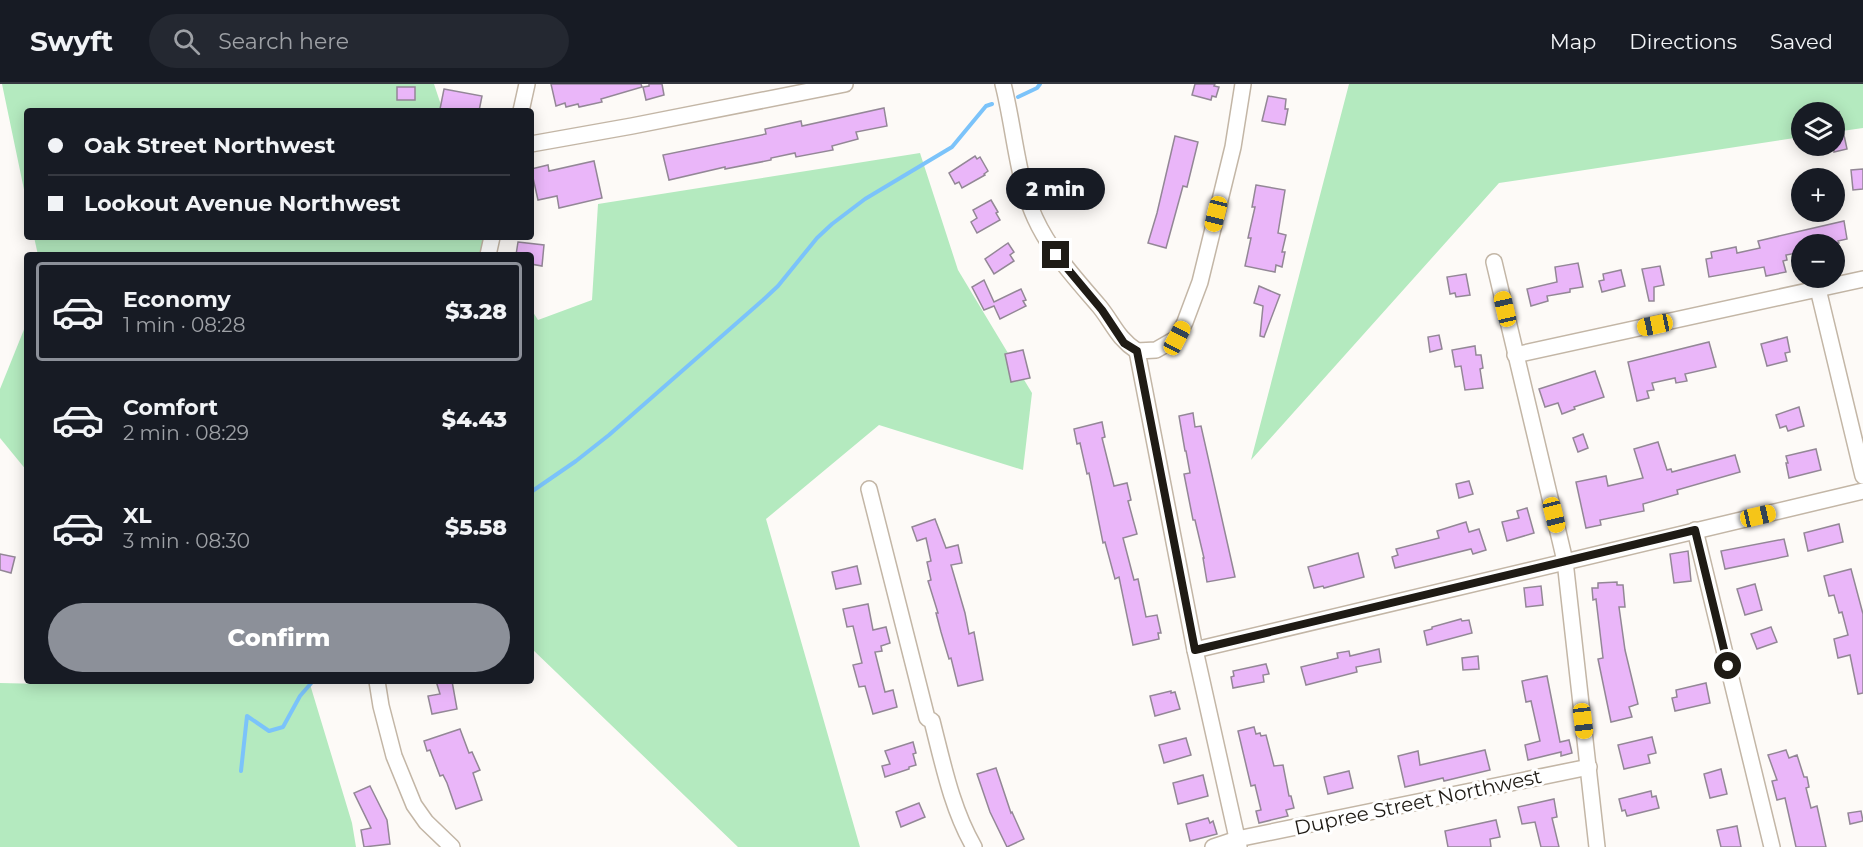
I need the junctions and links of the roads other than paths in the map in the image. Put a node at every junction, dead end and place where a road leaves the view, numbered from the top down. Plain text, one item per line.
1 (527, 84) edge
2 (845, 84) edge
3 (1003, 84) edge
4 (1243, 84) edge
5 (522, 108) edge
6 (534, 143) edge
7 (1494, 262) dead end
8 (1863, 279) edge
9 (1818, 289) junction
10 (1137, 351) junction
11 (1515, 355) junction
12 (1863, 476) edge
13 (869, 489) dead end
14 (1863, 491) edge
15 (1695, 530) junction
16 (1565, 561) junction
17 (1195, 650) junction
18 (377, 684) edge
19 (1589, 767) junction
20 (1238, 843) edge
21 (452, 847) edge
22 (974, 847) edge
23 (1213, 847) edge
24 (1597, 847) edge
25 (1772, 847) edge

1 - 5 street
2 - 6 street
3 - 10 street
4 - 10 street
7 - 11 street
8 - 9 street
9 - 11 street
9 - 12 street
10 - 17 street
11 - 16 street
13 - 22 street
14 - 15 street
15 - 16 street
15 - 25 street
16 - 17 street
16 - 19 street
17 - 20 street
18 - 21 street
19 - 20 street, Dupree Street Northwest
19 - 24 street
20 - 23 street, Dupree Street Northwest

